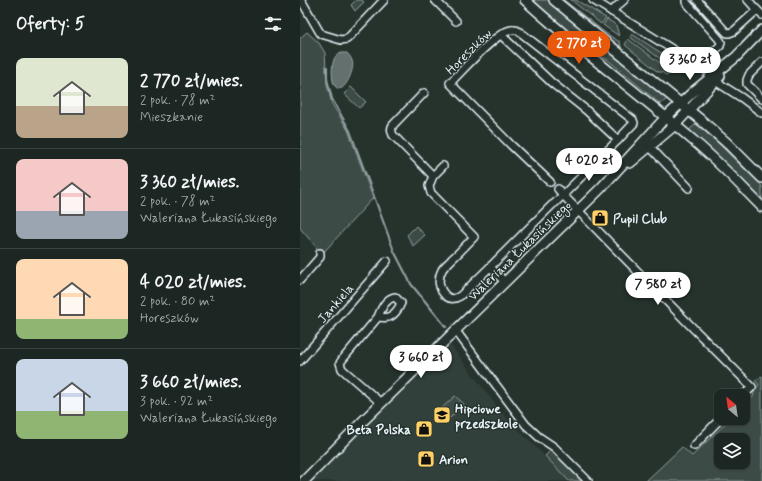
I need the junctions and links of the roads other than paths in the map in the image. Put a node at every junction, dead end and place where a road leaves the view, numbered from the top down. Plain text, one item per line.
1 (301, 0) edge
2 (384, 0) edge
3 (435, 0) edge
4 (525, 0) edge
5 (554, 0) edge
6 (593, 0) edge
7 (624, 0) edge
8 (686, 0) edge
9 (698, 0) edge
10 (748, 0) edge
11 (612, 12) junction
12 (759, 13) edge
13 (456, 21) dead end
14 (762, 30) edge
15 (501, 35) junction
16 (531, 37) dead end
17 (706, 58) dead end
18 (762, 62) edge
19 (714, 78) junction
20 (424, 93) dead end
21 (762, 98) edge
22 (680, 103) junction
23 (613, 109) dead end
24 (689, 110) junction
25 (762, 113) edge
26 (666, 117) junction
27 (675, 125) junction
28 (632, 126) junction
29 (618, 140) junction
30 (649, 146) junction
31 (443, 166) dead end
32 (433, 176) junction
33 (762, 178) edge
34 (550, 182) dead end
35 (600, 188) junction
36 (689, 188) dead end
37 (560, 192) junction
38 (762, 207) edge
39 (578, 210) junction
40 (320, 253) dead end
41 (387, 261) dead end
42 (490, 267) junction
43 (300, 280) edge
44 (505, 282) junction
45 (378, 317) dead end
46 (456, 331) junction
47 (300, 361) edge
48 (749, 389) edge
49 (381, 403) junction
50 (714, 425) edge
51 (694, 446) dead end
52 (304, 481) edge
53 (588, 481) edge

1 - 2 street
3 - 13 street
4 - 26 street
5 - 22 street
6 - 11 street
7 - 11 street
8 - 17 street
9 - 12 street
10 - 12 street
11 - 19 street
14 - 19 street, Waleriana Łukasińskiego
15 - 16 street
15 - 28 street
15 - 29 street, Horeszków
15 - 34 street, Horeszków
18 - 21 street
19 - 22 street, Waleriana Łukasińskiego
19 - 24 street, Waleriana Łukasińskiego
19 - 25 street
20 - 32 street
22 - 24 street
22 - 26 street, Waleriana Łukasińskiego
23 - 28 street
24 - 27 street, Waleriana Łukasińskiego
24 - 33 street
26 - 27 street
26 - 35 street, Waleriana Łukasińskiego
27 - 30 street, Waleriana Łukasińskiego
27 - 38 street
28 - 29 street
29 - 37 street
30 - 35 street, Waleriana Łukasińskiego
30 - 36 street
31 - 32 street
32 - 42 street
35 - 39 street, Waleriana Łukasińskiego
37 - 39 street
37 - 42 street
39 - 44 street, Waleriana Łukasińskiego
39 - 48 street
40 - 43 street
41 - 47 street, Jankiela
42 - 44 street
44 - 46 street, Waleriana Łukasińskiego
45 - 49 street
46 - 49 street, Waleriana Łukasińskiego
46 - 53 street
49 - 52 street, Waleriana Łukasińskiego
50 - 51 street

